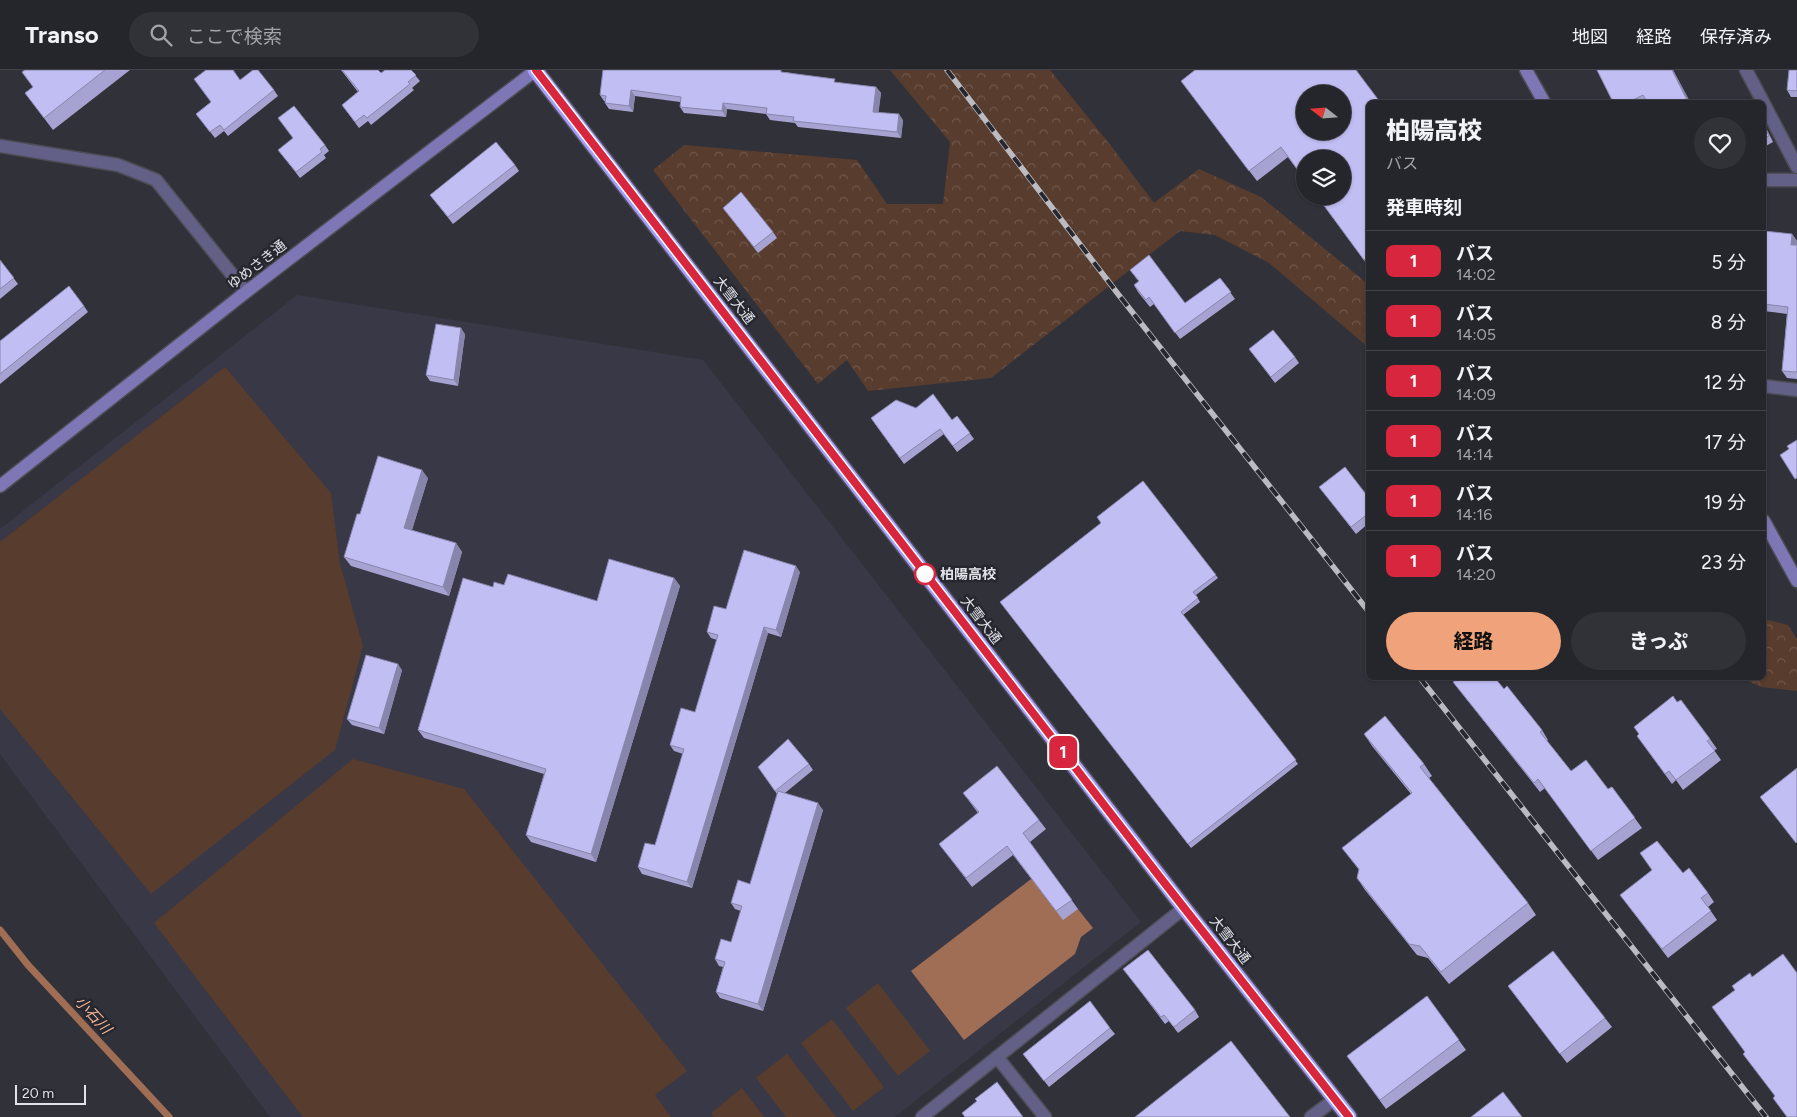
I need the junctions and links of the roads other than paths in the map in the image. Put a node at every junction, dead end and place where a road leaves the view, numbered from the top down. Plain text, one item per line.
1 (535, 70) edge
2 (1526, 70) edge
3 (1746, 70) edge
4 (1543, 100) edge
5 (1761, 100) edge
6 (1766, 109) edge
7 (0, 146) edge
8 (1797, 167) edge
9 (1766, 180) edge
10 (1797, 180) edge
11 (246, 292) junction
12 (1766, 386) edge
13 (1797, 390) edge
14 (0, 486) edge
15 (1766, 525) edge
16 (1797, 582) edge
17 (1184, 908) junction
18 (997, 1057) junction
19 (1335, 1098) junction
20 (922, 1117) edge
21 (1045, 1117) edge
22 (1311, 1117) edge
23 (1349, 1117) edge

1 - 11 street, ゆめさき通
1 - 17 highway, 大雪大通
2 - 4 street
3 - 5 street
6 - 8 street
7 - 11 street
9 - 10 street
11 - 14 street, ゆめさき通
12 - 13 street
15 - 16 street
17 - 18 street
17 - 19 highway, 大雪大通
18 - 20 street
18 - 21 street
19 - 22 street
19 - 23 highway, 大雪大通

